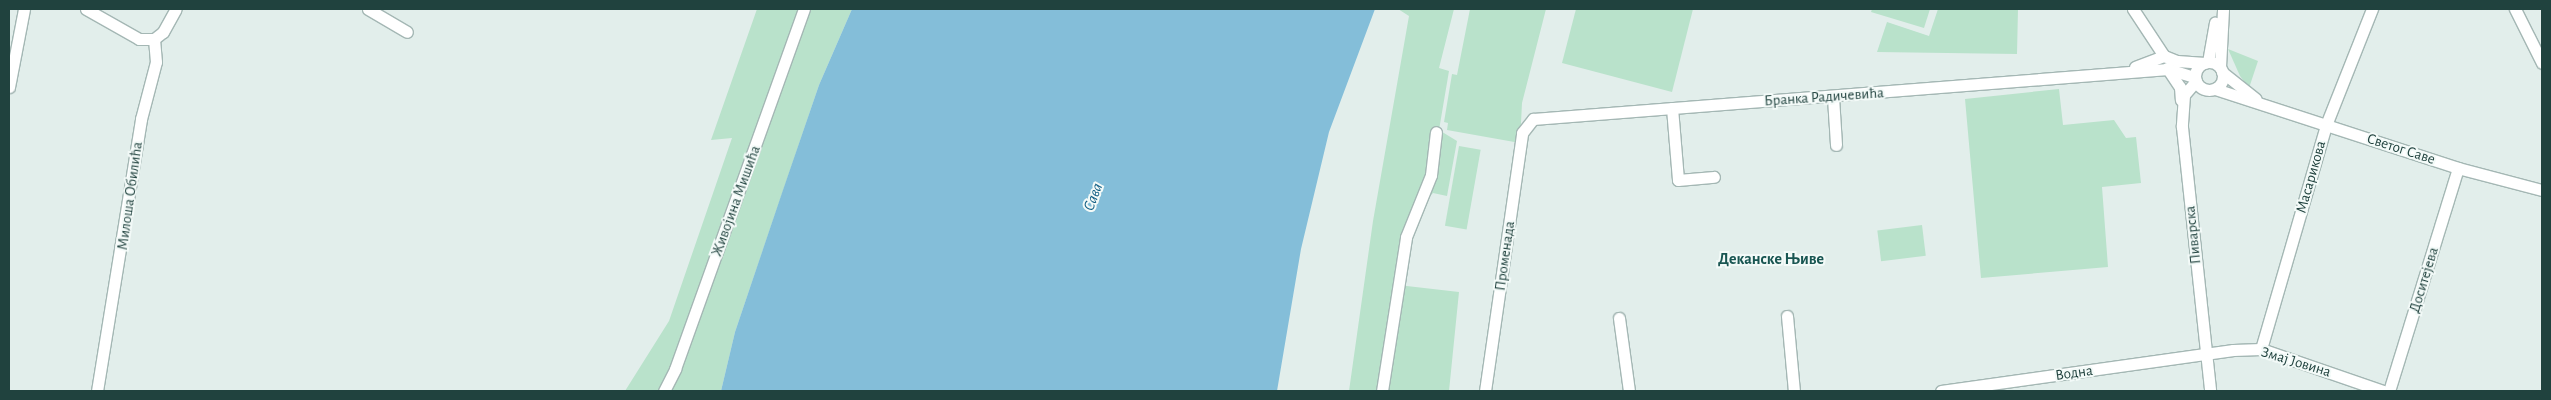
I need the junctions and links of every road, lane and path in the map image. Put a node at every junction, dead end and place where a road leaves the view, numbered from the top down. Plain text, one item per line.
1 (24, 9) edge
2 (86, 9) edge
3 (176, 9) edge
4 (368, 9) edge
5 (804, 9) edge
6 (2133, 9) edge
7 (2217, 9) edge
8 (2223, 9) edge
9 (2372, 9) edge
10 (2515, 9) edge
11 (407, 32) dead end
12 (154, 39) junction
13 (2164, 56) junction
14 (2206, 63) junction
15 (2542, 63) edge
16 (2168, 69) junction
17 (2221, 69) junction
18 (2121, 72) junction
19 (2196, 79) junction
20 (9, 87) edge
21 (2211, 90) junction
22 (1833, 97) junction
23 (2261, 102) junction
24 (1672, 108) junction
25 (2182, 114) junction
26 (1528, 122) joint
27 (2326, 125) junction
28 (1436, 132) dead end
29 (1836, 145) dead end
30 (2458, 168) junction
31 (1714, 176) dead end
32 (2542, 190) edge
33 (1787, 316) dead end
34 (1619, 318) dead end
35 (2261, 349) junction
36 (2207, 355) junction
37 (97, 391) edge
38 (664, 391) edge
39 (1382, 391) edge
40 (1485, 391) edge
41 (1629, 391) edge
42 (1794, 391) edge
43 (1941, 391) edge
44 (1945, 391) edge
45 (2210, 391) edge
46 (2383, 391) edge
47 (2389, 391) edge

1 - 20 street
2 - 12 street
3 - 12 street
4 - 11 street
5 - 38 street, Живојина Мишића
6 - 13 street, Пиварска
7 - 14 street
8 - 17 street
9 - 27 street, Масарикова
10 - 15 street
12 - 37 street, Милоша Обилића
13 - 14 street
13 - 16 street, Пиварска
13 - 18 street, Бранка Радичевића
14 - 17 street
14 - 19 street
16 - 18 street, Бранка Радичевића
16 - 19 street, Бранка Радичевића
16 - 25 street, Пиварска
17 - 21 street
17 - 23 street, Светог Саве
18 - 22 street, Бранка Радичевића
19 - 21 street
19 - 25 street, Пиварска
21 - 23 street, Светог Саве
21 - 25 street
22 - 24 street, Бранка Радичевића
22 - 29 street
23 - 27 street, Светог Саве
24 - 26 street, Бранка Радичевића
24 - 31 street
25 - 36 street, Пиварска
26 - 40 street, Променада
27 - 30 street, Светог Саве
27 - 35 street, Масарикова
28 - 39 street
30 - 32 street, Светог Саве
30 - 47 street, Доситејева
33 - 42 street
34 - 41 street
35 - 36 street, Змај Јовина
35 - 46 street, Змај Јовина
36 - 44 street, Водна
36 - 45 street, Пиварска
43 - 44 street, Водна

